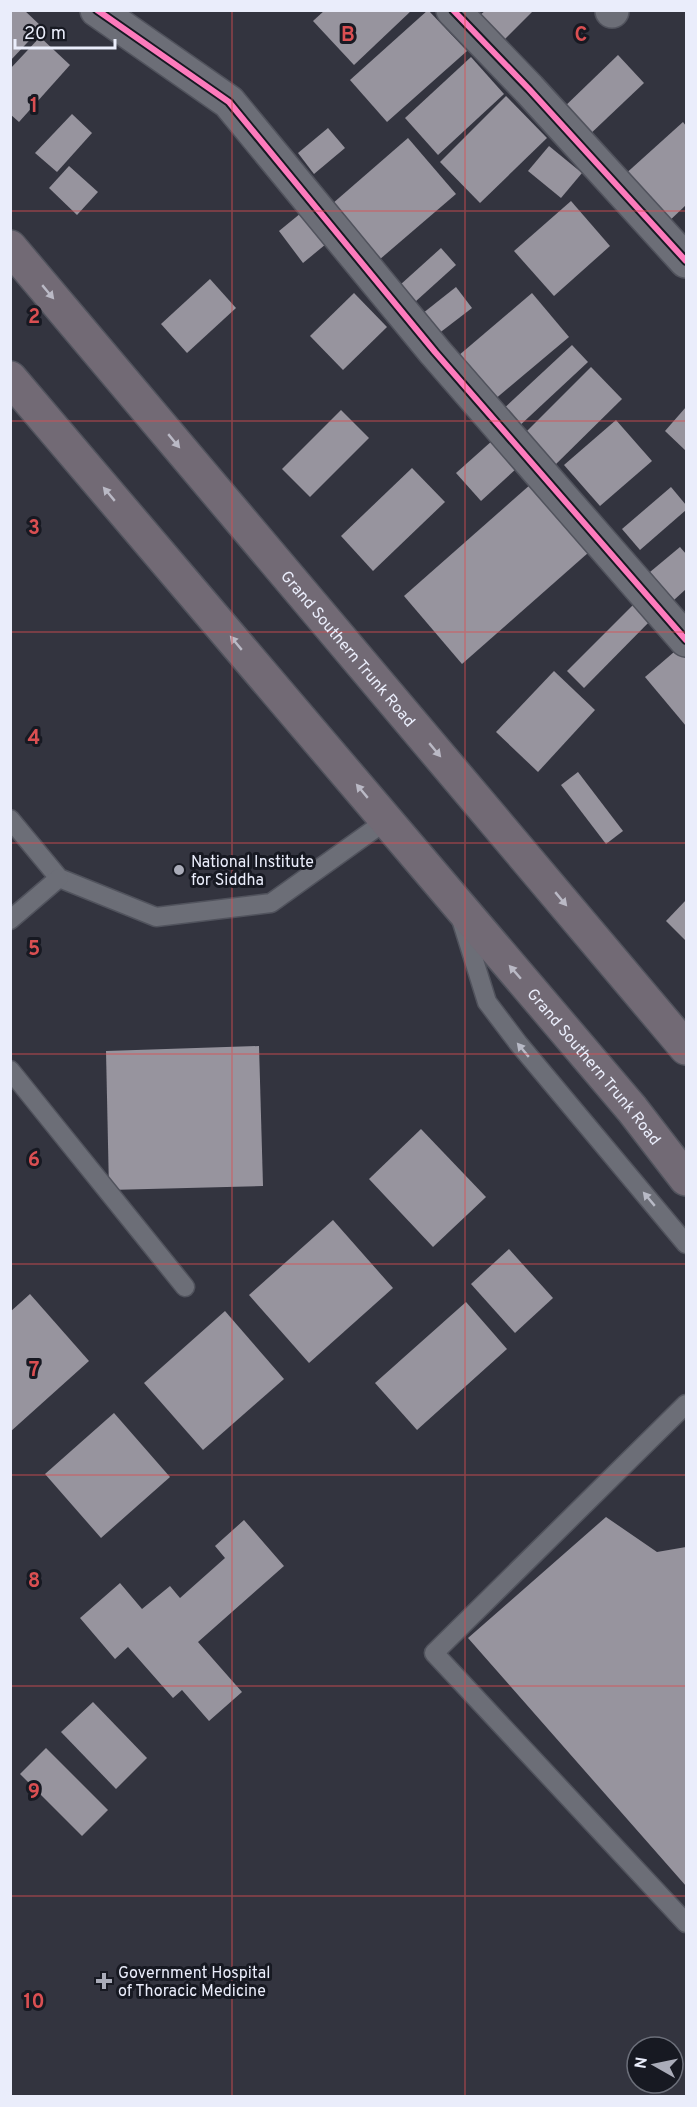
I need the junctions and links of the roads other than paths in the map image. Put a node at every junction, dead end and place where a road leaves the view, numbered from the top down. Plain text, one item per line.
1 (97, 10) edge
2 (453, 10) edge
3 (10, 247) edge
4 (687, 261) edge
5 (10, 378) edge
6 (687, 640) edge
7 (10, 819) edge
8 (387, 820) junction
9 (59, 878) junction
10 (456, 903) junction
11 (10, 920) edge
12 (687, 1048) edge
13 (10, 1070) edge
14 (687, 1179) edge
15 (687, 1244) edge
16 (185, 1287) dead end
17 (687, 1404) edge
18 (687, 1923) edge

1 - 6 street
2 - 4 street
3 -> 12 main road, Grand Southern Trunk Road
8 -> 5 main road, Grand Southern Trunk Road
7 - 9 lane
8 - 9 lane
8 - 10 main road, Grand Southern Trunk Road
9 - 11 lane
14 -> 10 main road, Grand Southern Trunk Road
15 -> 10 lane
13 - 16 lane
17 - 18 lane

